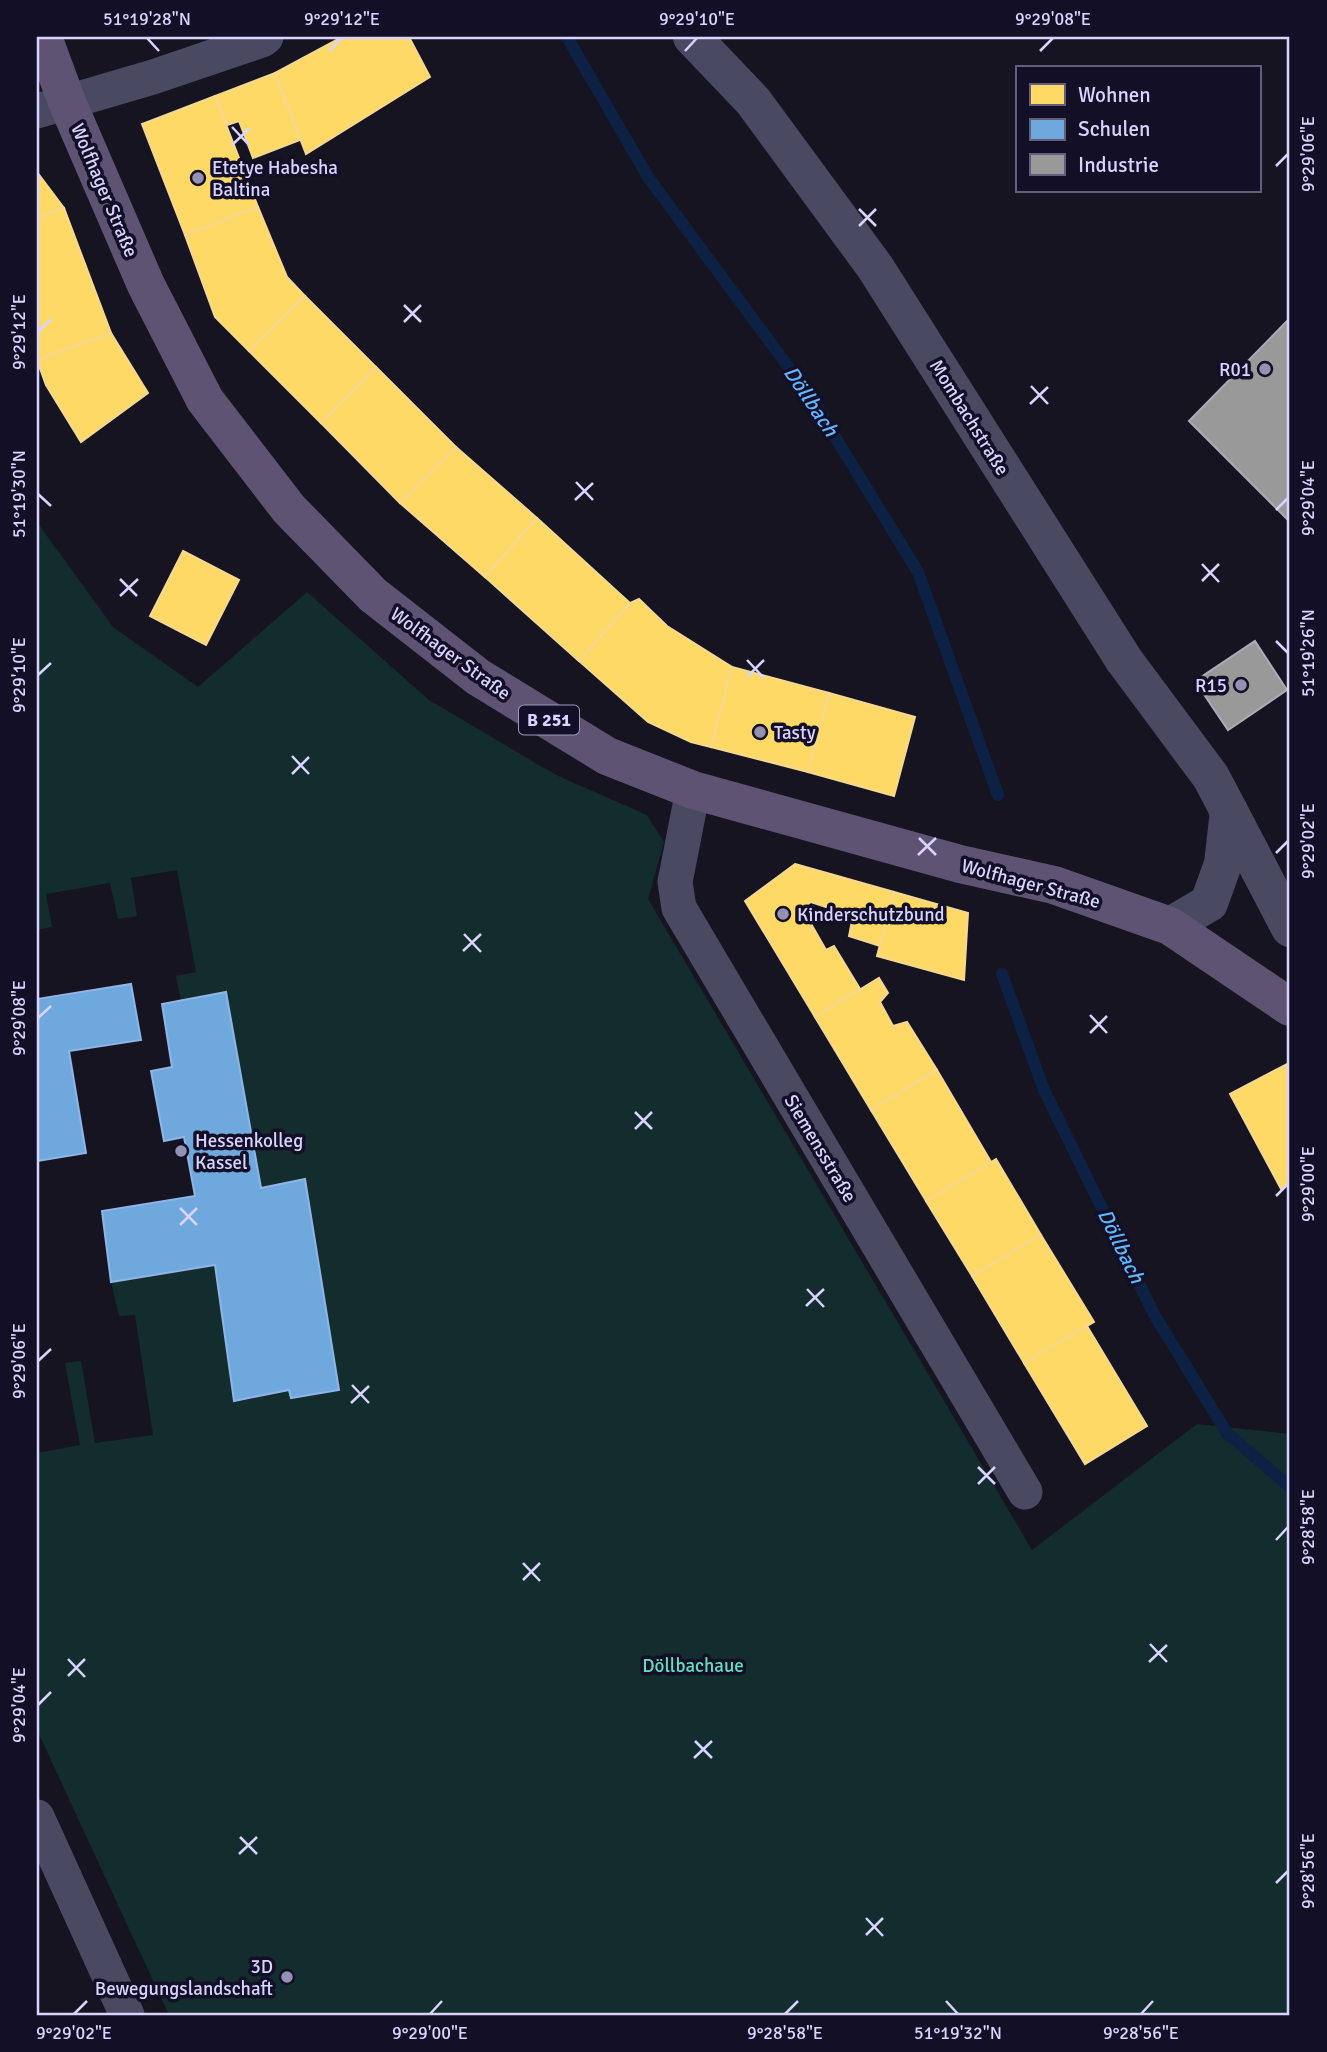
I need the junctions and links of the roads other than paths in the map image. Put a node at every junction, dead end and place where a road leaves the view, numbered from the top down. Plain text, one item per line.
1 (43, 37) edge
2 (266, 37) edge
3 (692, 37) edge
4 (52, 106) edge
5 (694, 790) junction
6 (1229, 811) junction
7 (1170, 926) junction
8 (1290, 928) edge
9 (1290, 1007) edge
10 (1025, 1492) dead end
11 (37, 1817) edge
12 (127, 2015) edge

1 - 4 main road, Wolfhager Straße / B 251
2 - 4 street
3 - 6 street, Mombachstraße
4 - 5 main road, Wolfhager Straße / B 251
5 - 7 main road, Wolfhager Straße / B 251
5 - 10 street, Siemensstraße
6 - 7 street
6 - 8 street, Mombachstraße
7 - 9 main road, Wolfhager Straße / B 251
11 - 12 street

